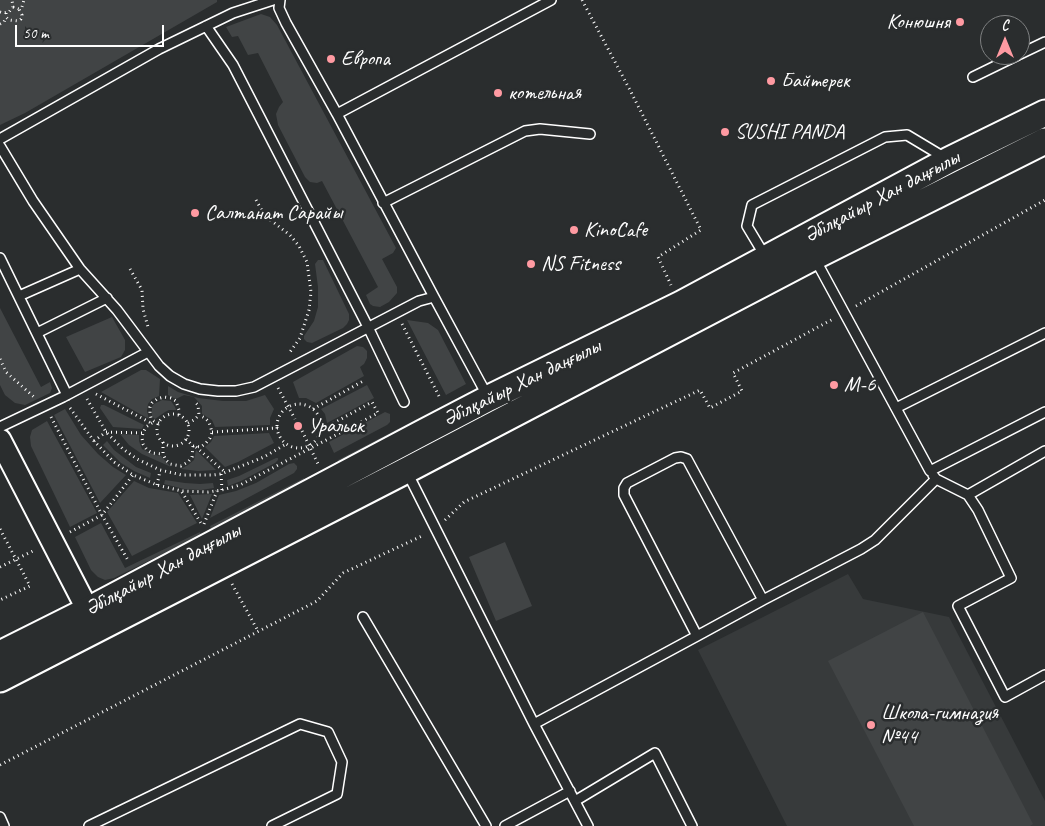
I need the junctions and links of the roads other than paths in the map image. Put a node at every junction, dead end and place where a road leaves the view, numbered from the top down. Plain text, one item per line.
1 (273, 0) edge
2 (280, 0) edge
3 (551, 0) edge
4 (206, 26) junction
5 (1045, 42) edge
6 (1030, 49) edge
7 (997, 65) edge
8 (973, 77) dead end
9 (1045, 113) edge
10 (337, 114) junction
11 (590, 134) dead end
12 (0, 139) edge
13 (1045, 141) edge
14 (0, 146) edge
15 (949, 160) junction
16 (383, 203) junction
17 (809, 248) junction
18 (0, 258) edge
19 (767, 258) junction
20 (80, 269) junction
21 (19, 296) junction
22 (434, 297) junction
23 (106, 298) junction
24 (368, 327) junction
25 (37, 333) junction
26 (1045, 333) edge
27 (148, 352) junction
28 (65, 396) junction
29 (404, 402) dead end
30 (896, 408) junction
31 (496, 409) junction
32 (1045, 412) edge
33 (0, 427) edge
34 (0, 440) edge
35 (1045, 450) edge
36 (400, 459) junction
37 (930, 471) junction
38 (936, 479) junction
39 (968, 495) junction
40 (763, 600) junction
41 (364, 617) dead end
42 (93, 619) junction
43 (697, 636) junction
44 (0, 654) edge
45 (1045, 675) edge
46 (0, 679) edge
47 (534, 724) junction
48 (570, 791) junction
49 (575, 802) junction
50 (0, 817) edge
51 (4, 826) edge
52 (89, 826) edge
53 (272, 826) edge
54 (486, 826) edge
55 (505, 826) edge
56 (588, 826) edge
57 (692, 826) edge

1 - 4 lane
2 - 10 lane
3 - 10 lane
4 - 12 lane
4 - 24 lane
5 - 6 lane
7 - 8 lane
9 - 15 main road, Әбілқайыр Хан даңғылы
10 - 16 lane
11 - 16 lane
13 - 17 main road, Әбілқайыр Хан даңғылы
14 - 20 lane
15 - 17 main road, Әбілқайыр Хан даңғылы
15 - 19 lane
16 - 22 lane
17 - 19 main road, Әбілқайыр Хан даңғылы
17 - 30 lane
17 - 31 main road, Әбілқайыр Хан даңғылы
18 - 21 lane
19 - 31 main road, Әбілқайыр Хан даңғылы
20 - 21 lane
20 - 23 lane
21 - 25 lane
22 - 24 lane
22 - 31 lane
23 - 25 lane
23 - 27 lane
24 - 27 lane
24 - 29 lane
25 - 28 lane
26 - 30 lane
27 - 28 lane
28 - 33 lane
30 - 37 lane
31 - 36 main road, Әбілқайыр Хан даңғылы
32 - 37 lane
34 - 42 street
35 - 39 lane
36 - 42 main road, Әбілқайыр Хан даңғылы
36 - 47 lane
37 - 38 lane
38 - 39 lane
38 - 40 lane
39 - 45 lane
40 - 43 lane
40 - 43 lane
41 - 54 lane
42 - 44 main road, Әбілқайыр Хан даңғылы
42 - 46 main road, Әбілқайыр Хан даңғылы
43 - 47 lane
47 - 48 lane
48 - 49 lane
48 - 55 lane
49 - 56 lane
49 - 57 lane
50 - 51 lane
52 - 53 lane

